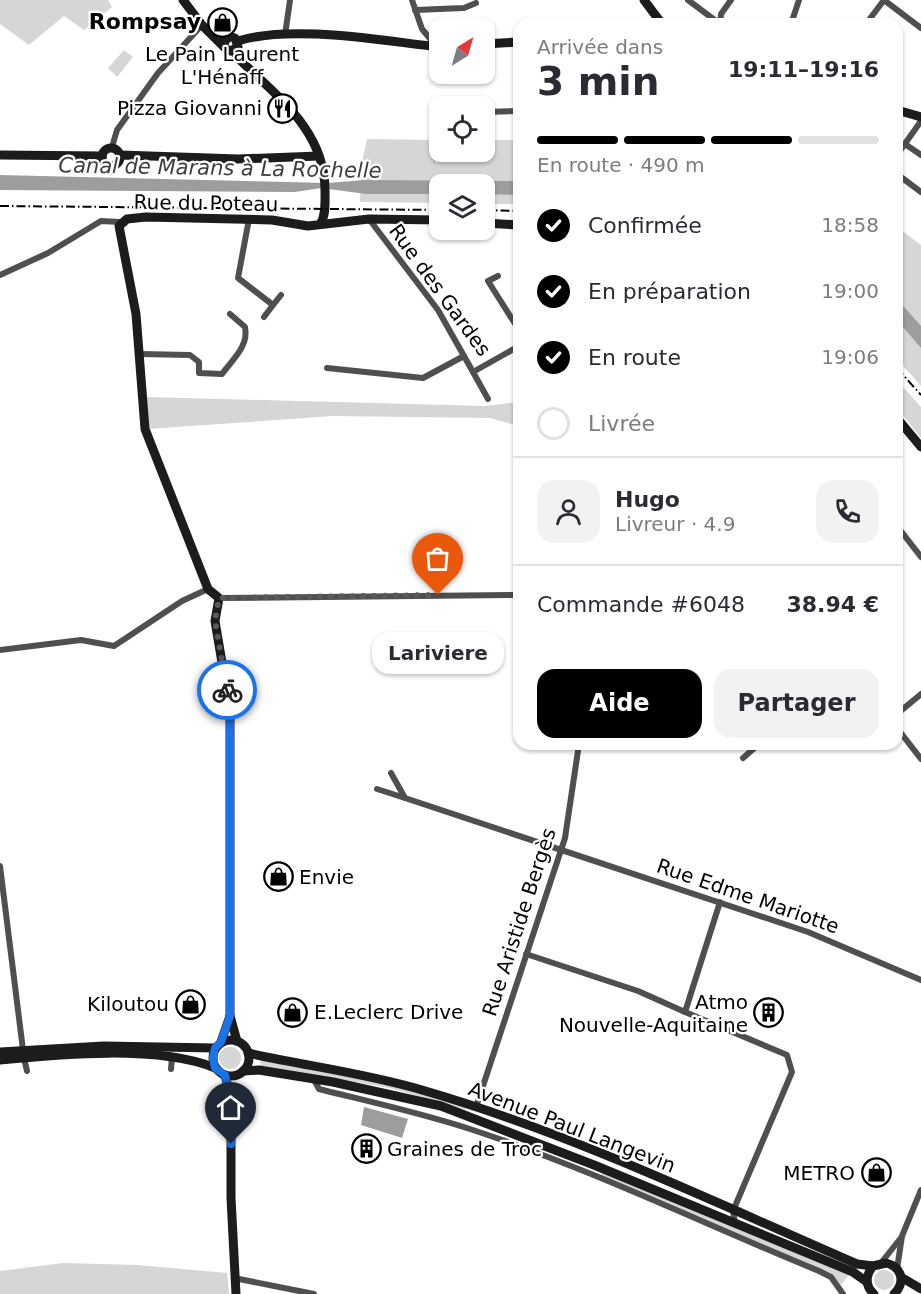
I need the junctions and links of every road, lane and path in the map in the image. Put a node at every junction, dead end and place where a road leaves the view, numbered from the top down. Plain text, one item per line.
1 (183, 0) edge
2 (290, 0) edge
3 (412, 0) edge
4 (644, 0) edge
5 (688, 0) edge
6 (731, 0) edge
7 (800, 0) edge
8 (884, 0) edge
9 (476, 3) dead end
10 (415, 10) junction
11 (658, 18) edge
12 (712, 18) edge
13 (721, 18) edge
14 (793, 18) edge
15 (870, 18) edge
16 (205, 28) junction
17 (921, 28) edge
18 (422, 29) junction
19 (285, 36) junction
20 (429, 37) edge
21 (513, 42) edge
22 (234, 43) junction
23 (495, 43) edge
24 (419, 44) junction
25 (429, 45) edge
26 (513, 111) edge
27 (495, 112) edge
28 (903, 112) edge
29 (921, 119) edge
30 (313, 142) junction
31 (905, 144) junction
32 (112, 147) junction
33 (903, 147) edge
34 (0, 155) edge
35 (120, 155) junction
36 (921, 155) edge
37 (102, 156) junction
38 (306, 156) junction
39 (320, 156) junction
40 (903, 178) edge
41 (921, 192) edge
42 (249, 219) junction
43 (369, 219) junction
44 (429, 220) edge
45 (120, 222) junction
46 (321, 224) junction
47 (495, 224) edge
48 (513, 225) edge
49 (0, 275) edge
50 (498, 276) dead end
51 (281, 295) dead end
52 (273, 305) junction
53 (230, 314) dead end
54 (264, 317) dead end
55 (513, 321) edge
56 (513, 349) edge
57 (139, 354) junction
58 (464, 356) junction
59 (327, 368) dead end
60 (473, 372) junction
61 (488, 399) dead end
62 (903, 425) edge
63 (921, 447) edge
64 (903, 534) edge
65 (921, 557) edge
66 (208, 590) junction
67 (513, 595) edge
68 (219, 598) junction
69 (0, 650) edge
70 (921, 694) edge
71 (903, 709) edge
72 (903, 736) edge
73 (578, 750) edge
74 (752, 750) edge
75 (743, 758) dead end
76 (921, 759) edge
77 (391, 773) dead end
78 (377, 789) dead end
79 (405, 798) junction
80 (561, 851) junction
81 (0, 866) edge
82 (720, 902) junction
83 (526, 954) junction
84 (921, 980) edge
85 (685, 1012) junction
86 (230, 1016) junction
87 (237, 1041) junction
88 (218, 1045) junction
89 (0, 1052) edge
90 (248, 1053) junction
91 (23, 1054) junction
92 (172, 1057) junction
93 (0, 1060) edge
94 (215, 1068) junction
95 (171, 1069) dead end
96 (27, 1071) dead end
97 (241, 1072) junction
98 (225, 1075) junction
99 (313, 1078) junction
100 (231, 1100) junction
101 (476, 1107) junction
102 (599, 1154) junction
103 (594, 1165) junction
104 (589, 1174) junction
105 (921, 1190) edge
106 (734, 1210) junction
107 (735, 1223) junction
108 (902, 1236) junction
109 (877, 1265) junction
110 (899, 1273) junction
111 (234, 1278) junction
112 (867, 1282) junction
113 (921, 1289) edge
114 (236, 1294) edge
115 (314, 1294) edge
116 (843, 1294) edge
117 (873, 1294) edge
118 (897, 1294) edge

1 - 16 street
2 - 19 street
3 - 10 street
4 - 11 street
5 - 12 street
6 - 13 street
7 - 14 street
8 - 15 street
8 - 17 street
9 - 10 street
10 - 18 street
16 - 22 street
16 - 22 street
16 - 32 street
18 - 20 street
18 - 24 street
19 - 22 street
19 - 24 street
21 - 23 street
22 - 30 street
24 - 25 street
26 - 27 street
28 - 29 street
29 - 31 street
30 - 38 street
30 - 39 street
31 - 33 street
31 - 36 street
32 - 35 street
32 - 37 street
34 - 37 street
35 - 37 street
35 - 38 street
38 - 39 street
39 - 46 street
40 - 41 street
42 - 45 street, Rue du Poteau
42 - 46 street, Rue du Poteau
42 - 52 street
43 - 44 street, Rue du Poteau
43 - 46 street, Rue du Poteau
43 - 58 street, Rue des Gardes
45 - 49 street
45 - 57 street, Rue du Poteau
47 - 48 street
50 - 55 street
51 - 52 street
52 - 54 street
53 - 57 street
56 - 60 street, Rue des Gardes
57 - 66 street, Rue du Poteau
58 - 59 street
58 - 60 street, Rue des Gardes
60 - 61 street
62 - 63 street
64 - 65 street
66 - 68 street
66 - 69 street
67 - 68 street
68 - 86 street
70 - 71 street
72 - 76 street
73 - 80 street, Rue Aristide Bergès
74 - 75 street
77 - 79 street
78 - 79 street, Rue Edme Mariotte
79 - 80 street, Rue Edme Mariotte
80 - 82 street, Rue Edme Mariotte
80 - 83 street, Rue Aristide Bergès
81 - 91 street
82 - 84 street, Rue Edme Mariotte
82 - 85 street
83 - 85 street
83 - 101 street, Rue Aristide Bergès
85 - 106 street
86 - 87 street
86 - 88 street
87 - 88 street
87 - 90 street
88 - 91 street
88 - 94 street
89 - 91 street
90 - 97 street
90 - 101 street, Avenue Paul Langevin
91 - 92 street
91 - 93 street
91 - 96 street
92 - 94 street
92 - 95 street
94 - 98 street
97 - 98 street
97 - 99 street, Avenue Paul Langevin
97 - 100 street
98 - 100 street
99 - 103 street, Avenue Paul Langevin
99 - 104 street
100 - 111 street
101 - 102 street, Avenue Paul Langevin
102 - 103 street
102 - 106 street, Avenue Paul Langevin
103 - 104 street
103 - 107 street, Avenue Paul Langevin
104 - 116 street
105 - 108 street
106 - 107 street
106 - 109 street, Avenue Paul Langevin
107 - 112 street, Avenue Paul Langevin
108 - 109 street
108 - 110 street
109 - 110 street, Avenue Paul Langevin
109 - 112 street
110 - 113 street
110 - 118 street
111 - 114 street
111 - 115 street
112 - 117 street

